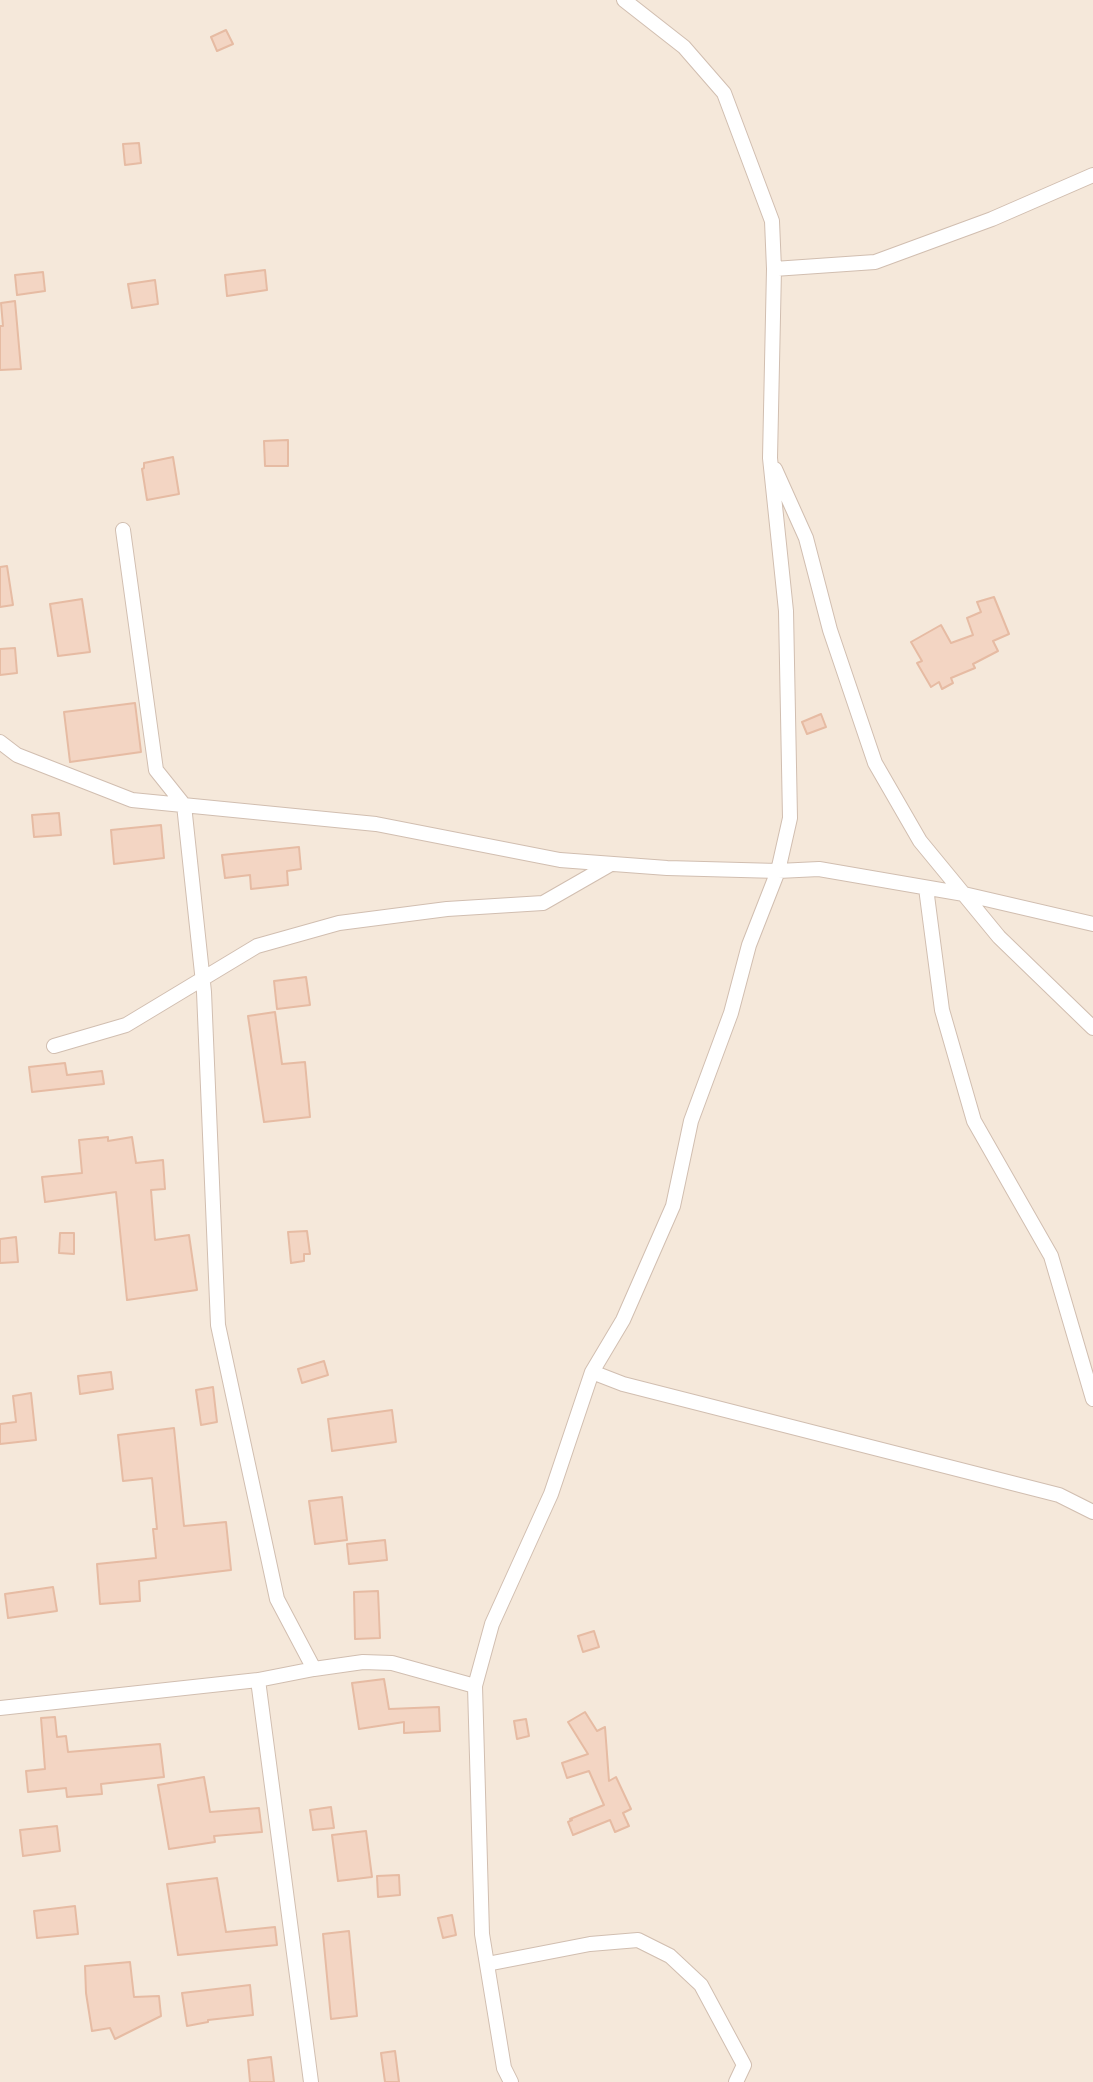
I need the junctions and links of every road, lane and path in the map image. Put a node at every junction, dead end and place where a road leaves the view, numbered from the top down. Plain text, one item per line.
1 (625, 0) edge
2 (1093, 175) edge
3 (774, 269) junction
4 (770, 458) junction
5 (123, 530) dead end
6 (0, 742) edge
7 (184, 805) junction
8 (612, 864) junction
9 (778, 871) junction
10 (926, 888) junction
11 (964, 894) junction
12 (1093, 924) edge
13 (203, 980) junction
14 (1093, 1028) edge
15 (54, 1046) dead end
16 (592, 1372) junction
17 (1093, 1399) edge
18 (1093, 1512) edge
19 (314, 1669) junction
20 (258, 1680) junction
21 (475, 1686) junction
22 (0, 1708) edge
23 (486, 1964) junction
24 (311, 2082) edge
25 (511, 2082) edge
26 (736, 2082) edge

1 - 3 street
2 - 3 street
3 - 4 street
4 - 9 street
4 - 11 street
5 - 7 street
6 - 7 street
7 - 8 street
7 - 13 street
8 - 9 street
8 - 13 street
9 - 10 street
9 - 16 street
10 - 11 street
10 - 17 street
11 - 12 street
11 - 14 street
13 - 15 street
13 - 19 street
16 - 18 street
16 - 21 street
19 - 20 street
19 - 21 street
20 - 22 street
20 - 24 street
21 - 23 street
23 - 25 street
23 - 26 street

